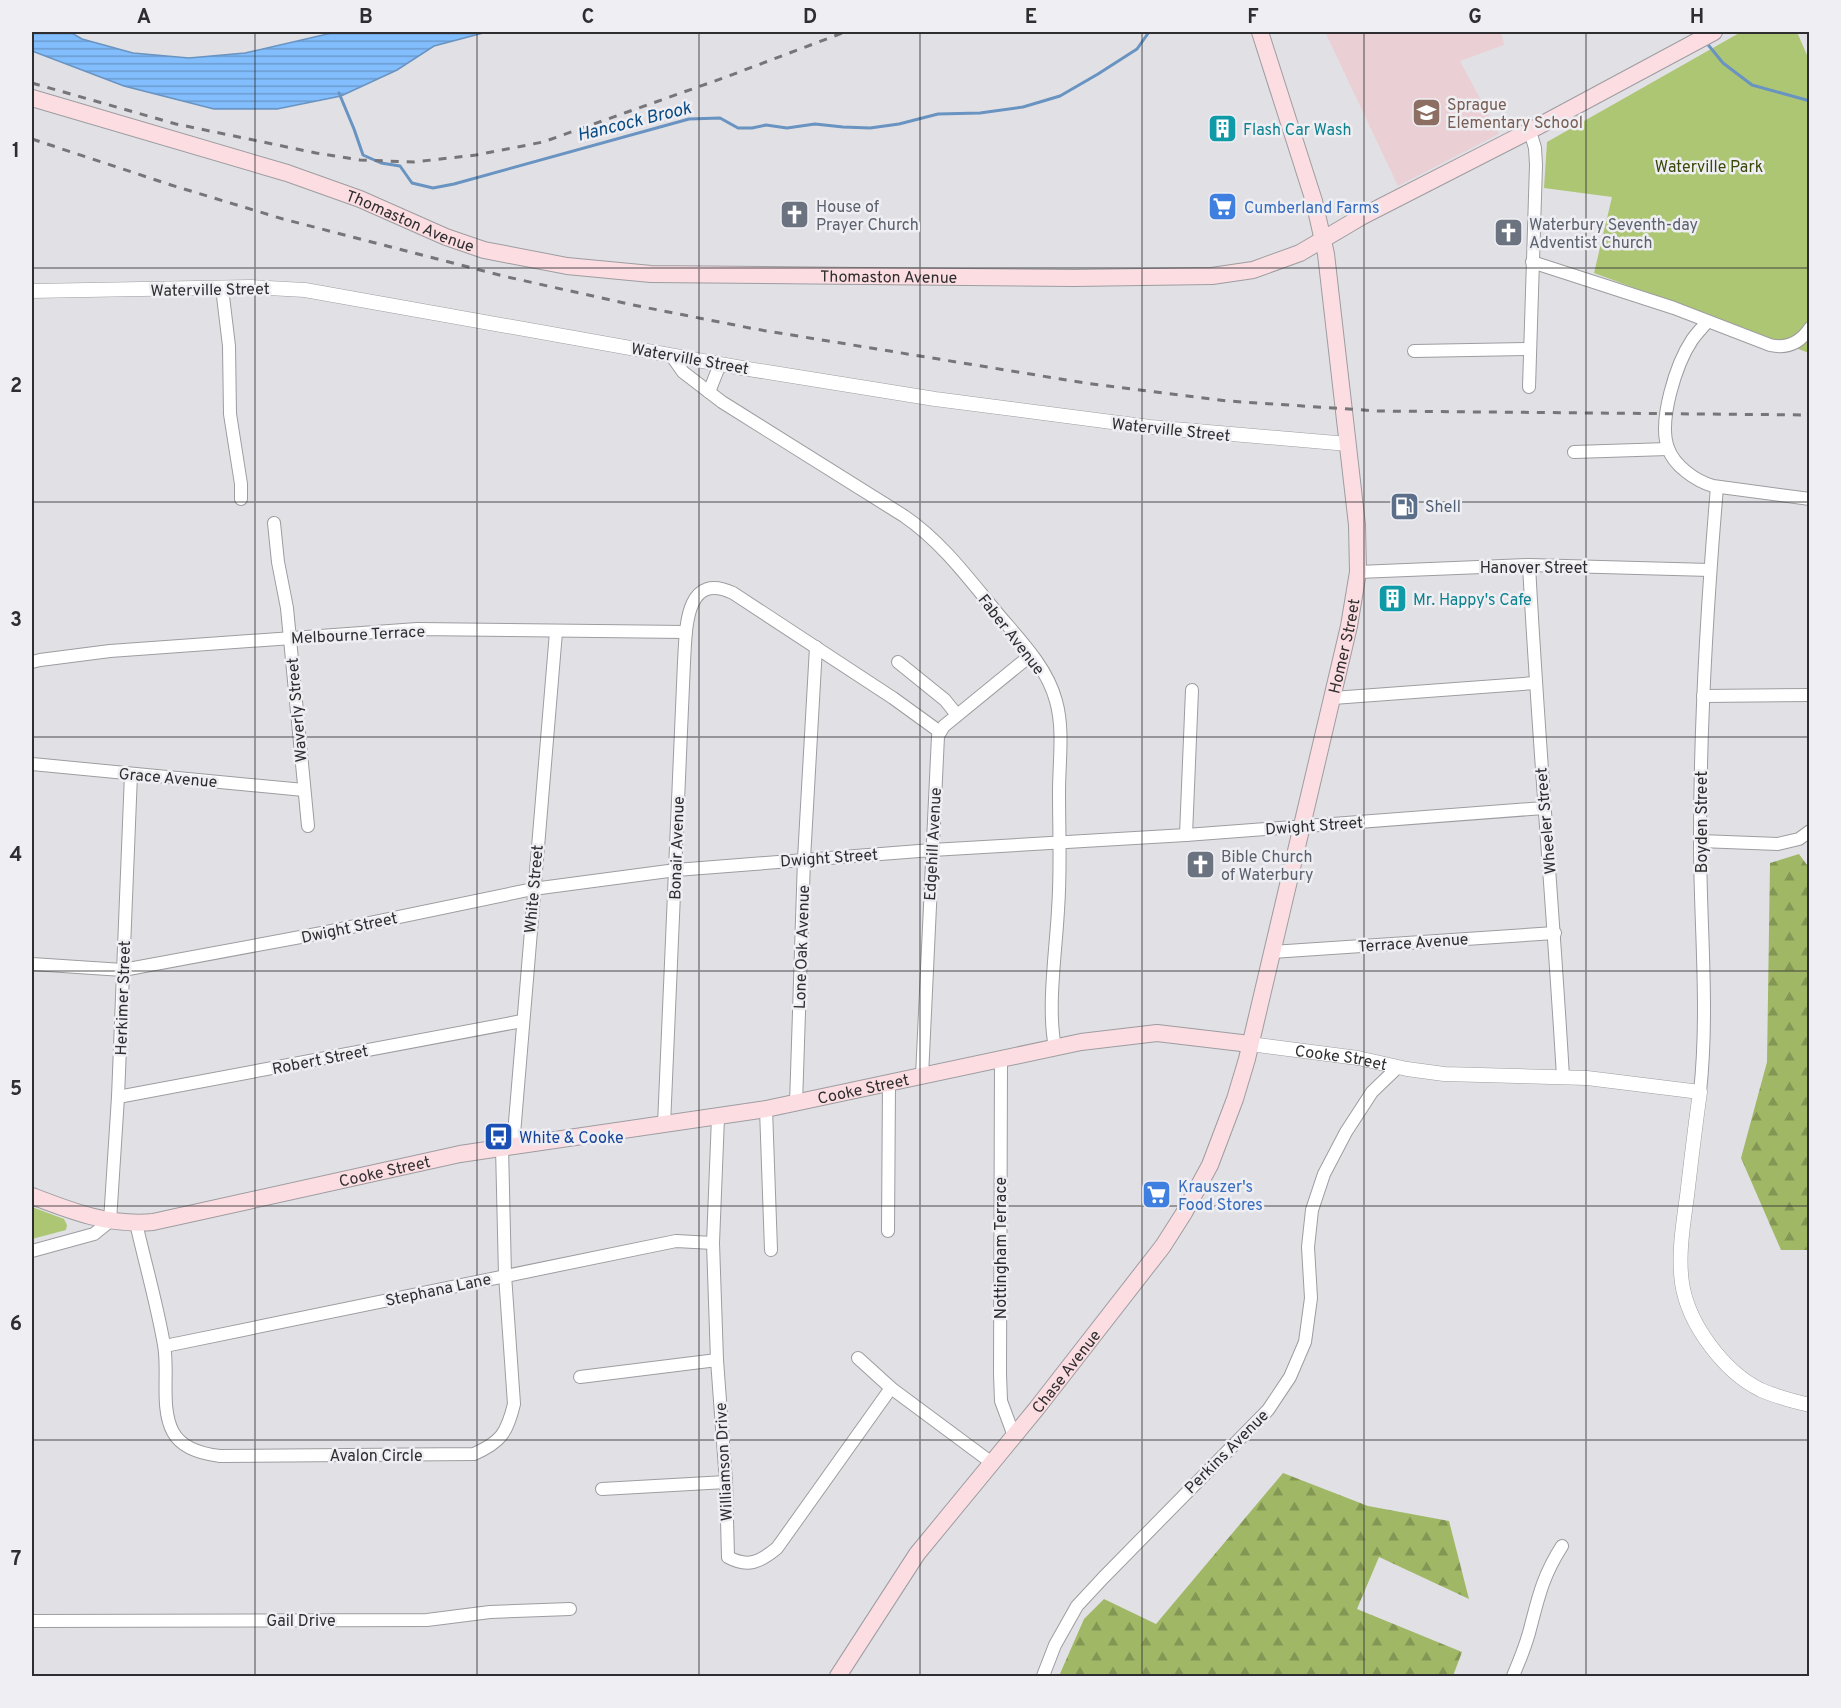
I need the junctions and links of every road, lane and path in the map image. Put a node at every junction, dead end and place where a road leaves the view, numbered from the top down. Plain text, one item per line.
1 (1260, 32) edge
2 (1714, 32) edge
3 (32, 98) edge
4 (1530, 131) junction
5 (1324, 239) junction
6 (1532, 262) junction
7 (222, 288) junction
8 (32, 291) edge
9 (1707, 322) junction
10 (1809, 328) edge
11 (1529, 350) junction
12 (1414, 351) dead end
13 (671, 355) junction
14 (720, 364) junction
15 (1528, 387) dead end
16 (709, 392) junction
17 (1348, 444) junction
18 (1668, 449) junction
19 (1574, 452) dead end
20 (1717, 487) junction
21 (241, 499) dead end
22 (1809, 499) edge
23 (274, 523) dead end
24 (1529, 565) junction
25 (1710, 570) junction
26 (1358, 572) junction
27 (556, 632) junction
28 (686, 632) junction
29 (290, 638) junction
30 (816, 647) junction
31 (1031, 655) junction
32 (32, 662) edge
33 (898, 662) dead end
34 (1535, 683) junction
35 (1192, 690) dead end
36 (1809, 695) edge
37 (1703, 696) junction
38 (1332, 698) junction
39 (957, 715) junction
40 (940, 732) junction
41 (32, 764) edge
42 (131, 774) junction
43 (304, 790) junction
44 (1544, 808) junction
45 (1303, 825) junction
46 (308, 826) dead end
47 (1809, 831) edge
48 (1186, 835) junction
49 (1700, 841) junction
50 (1060, 843) junction
51 (932, 850) junction
52 (804, 859) junction
53 (676, 870) junction
54 (533, 889) junction
55 (1555, 933) junction
56 (1272, 952) junction
57 (32, 964) edge
58 (123, 970) junction
59 (522, 1021) junction
60 (1250, 1044) junction
61 (1055, 1047) junction
62 (1000, 1058) junction
63 (1398, 1067) junction
64 (922, 1076) junction
65 (1563, 1077) junction
66 (889, 1083) junction
67 (1700, 1092) junction
68 (118, 1097) junction
69 (796, 1104) junction
70 (766, 1109) junction
71 (718, 1117) junction
72 (664, 1125) junction
73 (508, 1146) junction
74 (32, 1196) edge
75 (110, 1221) junction
76 (136, 1223) junction
77 (888, 1231) dead end
78 (713, 1243) junction
79 (771, 1250) dead end
80 (32, 1251) edge
81 (505, 1275) junction
82 (165, 1346) junction
83 (858, 1358) dead end
84 (717, 1360) junction
85 (580, 1377) dead end
86 (891, 1388) junction
87 (1809, 1405) edge
88 (1014, 1436) junction
89 (992, 1462) junction
90 (726, 1482) junction
91 (602, 1489) dead end
92 (1562, 1546) dead end
93 (570, 1608) dead end
94 (32, 1621) edge
95 (838, 1677) edge
96 (1044, 1677) edge
97 (1514, 1677) edge

1 - 5 main road, Homer Street
2 - 4 main road, Thomaston Avenue
3 - 5 main road, Thomaston Avenue
4 - 5 main road, Thomaston Avenue
4 - 6 street
5 - 17 main road, Homer Street
6 - 9 street
6 - 11 street
7 - 8 street, Waterville Street
7 - 13 street, Waterville Street
7 - 21 street
9 - 10 street
9 - 18 street
11 - 12 street
11 - 15 street
13 - 14 street, Waterville Street
13 - 16 street, Faber Avenue
14 - 16 street
14 - 17 street, Waterville Street
16 - 31 street, Faber Avenue
17 - 26 main road, Homer Street
18 - 19 street
18 - 20 street
20 - 22 street
20 - 25 street, Boyden Street
23 - 29 street, Waverly Street
24 - 25 street, Hanover Street
24 - 26 street, Hanover Street
24 - 34 street, Wheeler Street
25 - 37 street, Boyden Street
26 - 38 main road, Homer Street
27 - 28 street, Melbourne Terrace
27 - 29 street, Melbourne Terrace
27 - 54 street, White Street
28 - 30 street, Bonair Avenue
28 - 53 street, Bonair Avenue
29 - 32 street, Melbourne Terrace
29 - 43 street, Waverly Street
30 - 40 street
30 - 52 street, Lone Oak Avenue
31 - 39 street
31 - 50 street, Faber Avenue
33 - 39 street
34 - 38 street
34 - 44 street, Wheeler Street
35 - 48 street
36 - 37 street
37 - 49 street, Boyden Street
38 - 45 main road, Homer Street
39 - 40 street
40 - 51 street, Edgehill Avenue
41 - 42 street, Grace Avenue
42 - 43 street, Grace Avenue
42 - 58 street, Herkimer Street
43 - 46 street, Waverly Street
44 - 45 street, Dwight Street
44 - 55 street, Wheeler Street
45 - 48 street, Dwight Street
45 - 56 main road, Homer Street
47 - 49 street
48 - 50 street, Dwight Street
49 - 67 street, Boyden Street
50 - 51 street, Dwight Street
50 - 61 street, Faber Avenue
51 - 52 street, Dwight Street
51 - 64 street, Edgehill Avenue
52 - 53 street, Dwight Street
52 - 69 street, Lone Oak Avenue
53 - 54 street, Dwight Street
53 - 72 street, Bonair Avenue
54 - 58 street, Dwight Street
54 - 59 street, White Street
55 - 56 street, Terrace Avenue
55 - 65 street, Wheeler Street
56 - 60 main road, Homer Street
57 - 58 street, Dwight Street
58 - 68 street, Herkimer Street
59 - 68 street, Robert Street
59 - 73 street, White Street
60 - 61 main road, Cooke Street
60 - 63 street, Cooke Street
60 - 88 main road, Chase Avenue
61 - 62 main road, Cooke Street
62 - 64 main road, Cooke Street
62 - 88 street, Nottingham Terrace
63 - 65 street, Cooke Street
63 - 96 street, Perkins Avenue
64 - 66 main road, Cooke Street
65 - 67 street, Cooke Street
66 - 69 main road, Cooke Street
66 - 77 street
67 - 87 street, Boyden Street
68 - 75 street, Herkimer Street
69 - 70 main road, Cooke Street
70 - 71 main road, Cooke Street
70 - 79 street
71 - 72 main road, Cooke Street
71 - 78 street, Williamson Drive
72 - 73 main road, Cooke Street
73 - 76 main road, Cooke Street
73 - 81 street, Avalon Circle
74 - 75 main road, Cooke Street
75 - 76 main road, Cooke Street
75 - 80 street
76 - 82 street, Avalon Circle
78 - 81 street, Stephana Lane
78 - 84 street, Williamson Drive
81 - 82 street, Stephana Lane
81 - 82 street, Avalon Circle
83 - 86 street
84 - 85 street
84 - 90 street, Williamson Drive
86 - 89 street
86 - 90 street, Williamson Drive
88 - 89 main road, Chase Avenue
89 - 95 main road, Chase Avenue
90 - 91 street
92 - 97 street
93 - 94 street, Gail Drive

